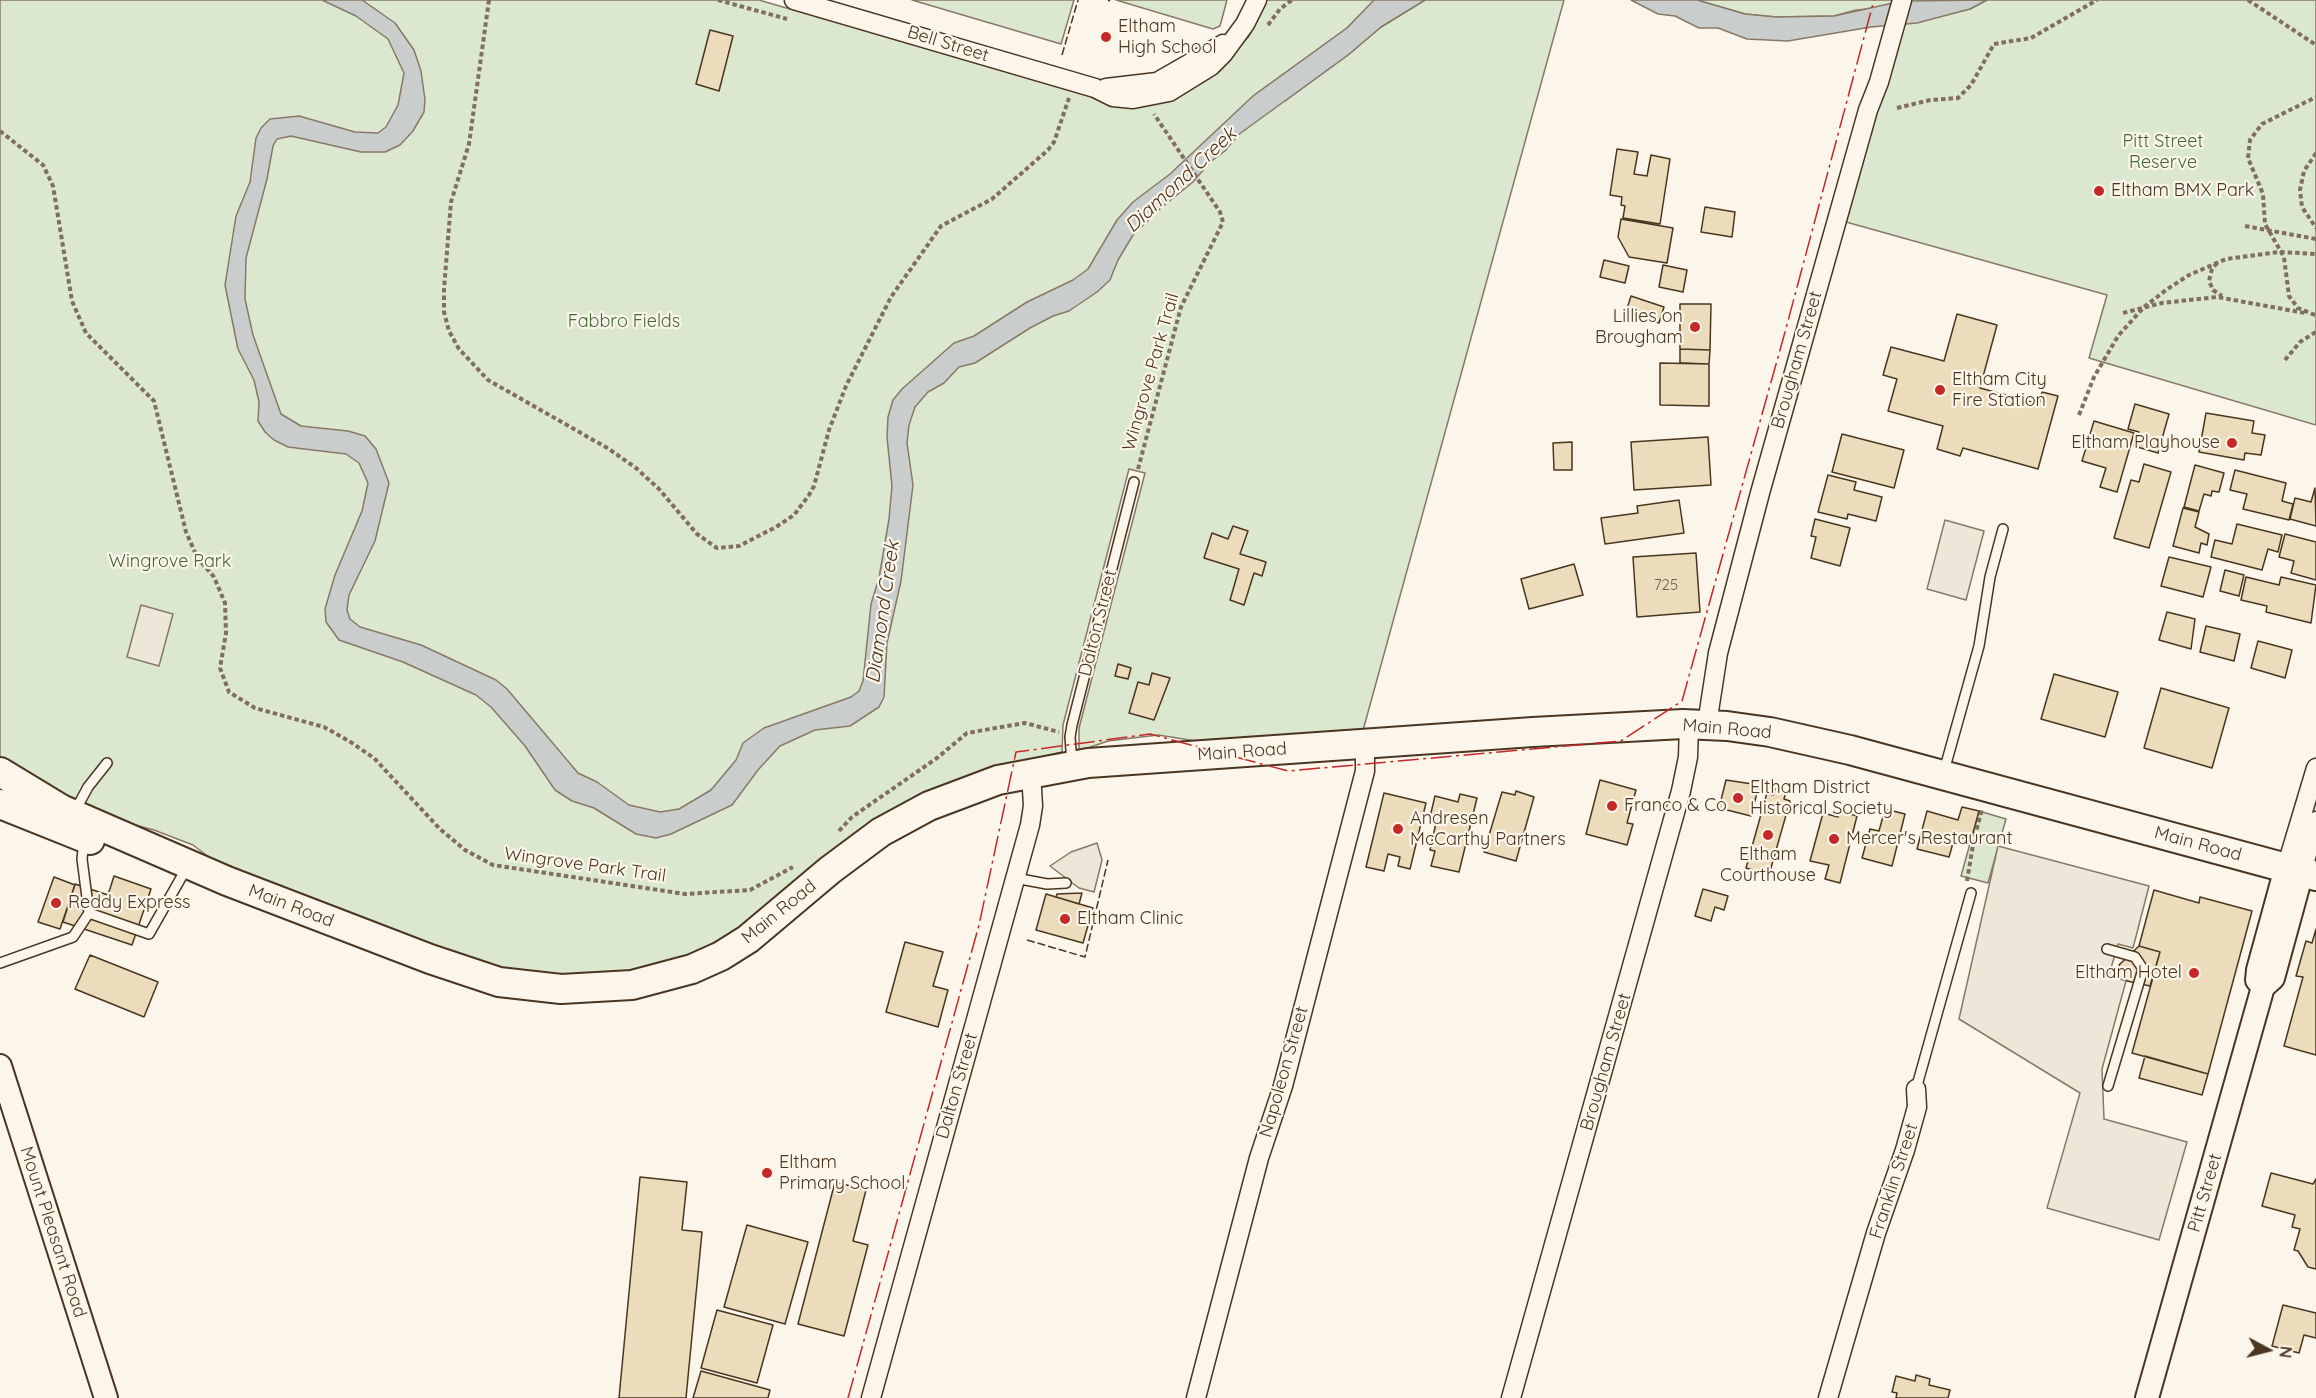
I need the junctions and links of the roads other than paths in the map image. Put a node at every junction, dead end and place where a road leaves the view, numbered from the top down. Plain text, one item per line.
1 (794, 0) edge
2 (1257, 0) edge
3 (1902, 0) edge
4 (1134, 482) road end
5 (2003, 529) dead end
6 (1698, 724) junction
7 (1365, 744) junction
8 (106, 763) dead end
9 (1072, 766) junction
10 (2316, 768) edge
11 (0, 772) edge
12 (1031, 772) junction
13 (1943, 774) junction
14 (0, 804) edge
15 (33, 819) junction
16 (0, 820) edge
17 (2316, 821) edge
18 (79, 826) junction
19 (187, 866) junction
20 (2301, 872) edge
21 (1015, 878) junction
22 (1066, 883) dead end
23 (1971, 892) road end
24 (89, 913) junction
25 (2107, 949) dead end
26 (0, 963) edge
27 (0, 1066) edge
28 (2108, 1086) dead end
29 (1916, 1089) joint
30 (106, 1398) edge
31 (871, 1398) edge
32 (1196, 1398) edge
33 (1511, 1398) edge
34 (1828, 1398) edge
35 (2147, 1398) edge

1 - 2 street, Bell Street
3 - 6 street, Brougham Street
4 - 9 lane, Dalton Street
5 - 13 lane
6 - 7 main road, Main Road
6 - 13 main road, Main Road
6 - 33 street, Brougham Street
7 - 9 main road, Main Road
7 - 32 street, Napoleon Street
8 - 18 lane
9 - 12 main road, Main Road
10 - 20 street, Pitt Street
11 - 18 main road, Main Road
12 - 19 main road, Main Road
12 - 21 street, Dalton Street
13 - 20 main road, Main Road
14 - 15 main road, Main Road
15 - 16 street
15 - 18 main road, Main Road
17 - 20 street, Pitt Street
18 - 19 main road, Main Road
18 - 24 lane
19 - 24 lane
20 - 35 street, Pitt Street
21 - 22 lane
21 - 31 street, Dalton Street
23 - 29 lane, Franklin Street
24 - 26 lane
25 - 28 lane
27 - 30 street, Mount Pleasant Road
29 - 34 street, Franklin Street

